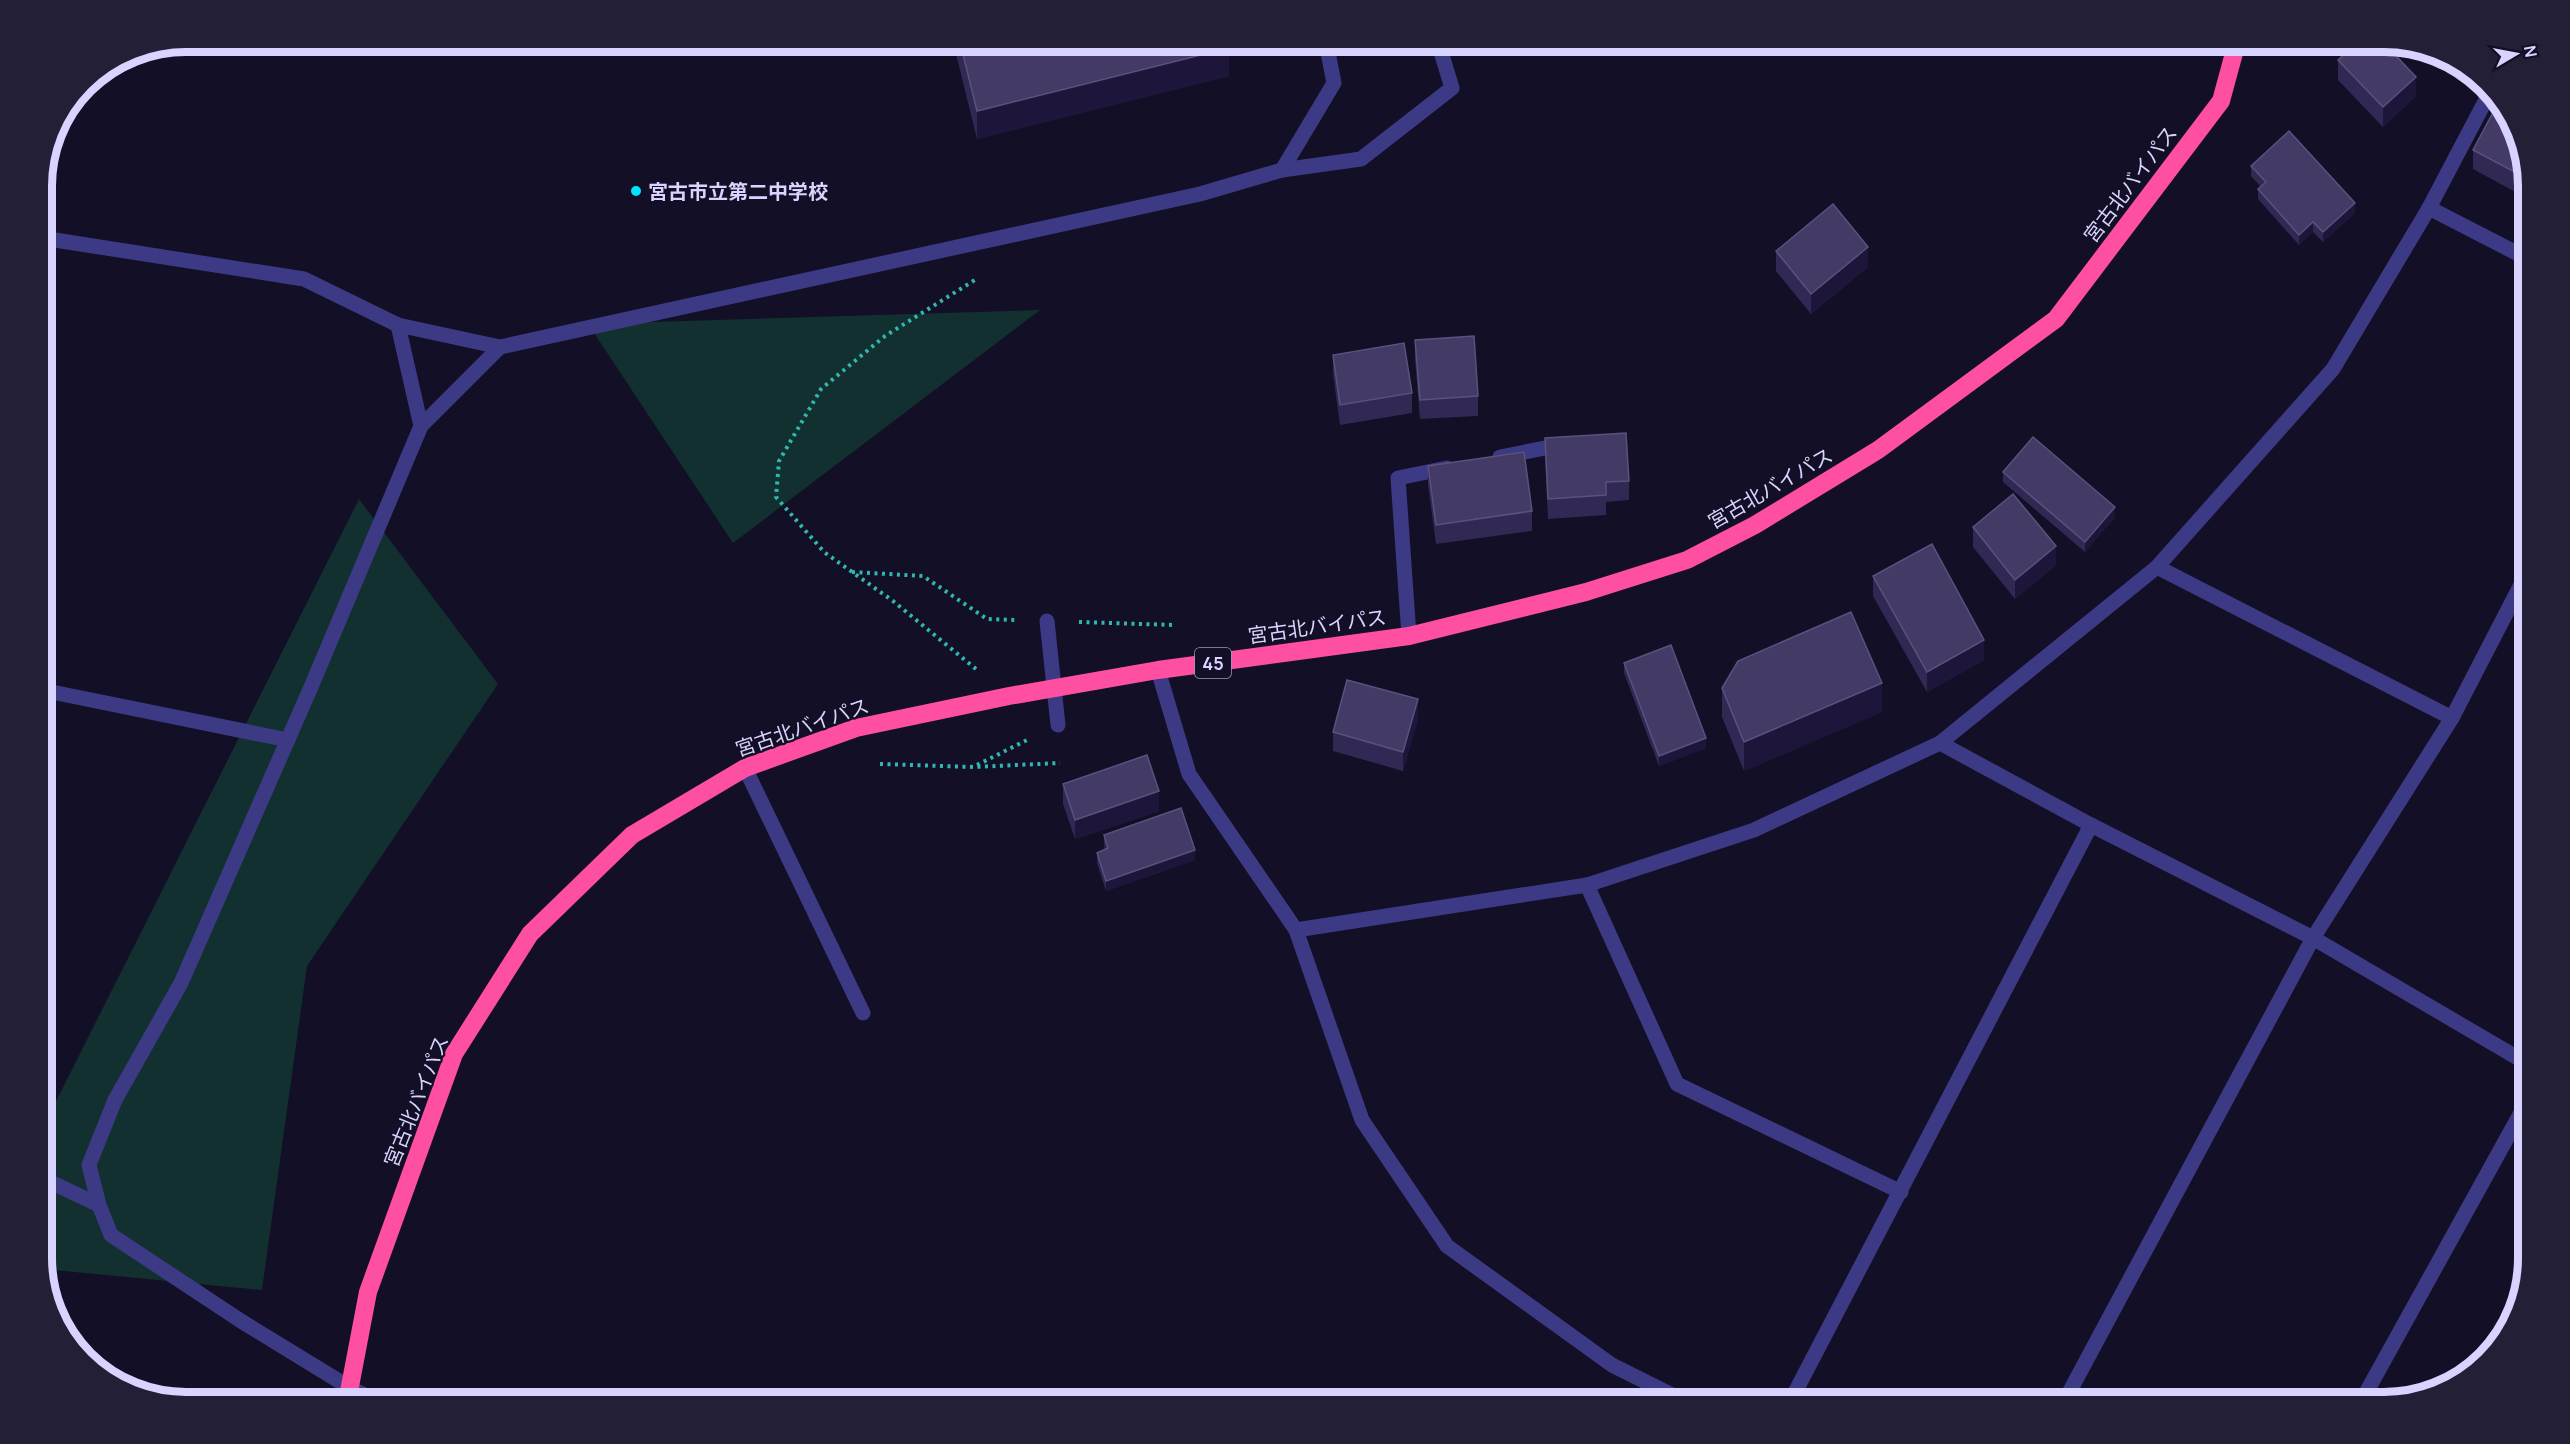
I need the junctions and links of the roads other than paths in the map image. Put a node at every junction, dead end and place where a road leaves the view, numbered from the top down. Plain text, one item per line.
1 (1328, 52) edge
2 (1441, 52) edge
3 (2234, 52) edge
4 (2486, 100) edge
5 (1282, 170) junction
6 (2429, 208) junction
7 (53, 240) edge
8 (2517, 253) edge
9 (398, 325) junction
10 (500, 347) junction
11 (421, 426) junction
12 (1568, 443) edge
13 (1488, 459) edge
14 (1466, 464) edge
15 (2157, 567) junction
16 (2517, 592) edge
17 (1047, 621) road end
18 (1409, 636) junction
19 (1158, 670) junction
20 (53, 692) edge
21 (2452, 718) junction
22 (1058, 725) road end
23 (288, 740) junction
24 (1940, 743) junction
25 (745, 768) junction
26 (2091, 825) junction
27 (1587, 885) junction
28 (1296, 930) junction
29 (2313, 938) junction
30 (863, 1013) dead end
31 (2518, 1058) edge
32 (2518, 1118) edge
33 (53, 1183) edge
34 (1901, 1192) junction
35 (99, 1205) junction
36 (346, 1392) edge
37 (351, 1392) edge
38 (1666, 1392) edge
39 (1795, 1392) edge
40 (2069, 1392) edge
41 (2367, 1392) edge

1 - 5 street
2 - 5 street
3 - 18 highway, 宮古北バイパス / 45
4 - 6 street
5 - 10 street
6 - 8 street
6 - 15 street
7 - 9 street
9 - 10 street
9 - 11 street
10 - 11 street
11 - 23 street
12 - 13 street
14 - 18 street
15 - 21 street
15 - 24 street
16 - 21 street
17 - 22 street
18 - 19 highway, 宮古北バイパス / 45
19 - 25 highway, 宮古北バイパス / 45
19 - 28 street
20 - 23 street
21 - 29 street
23 - 35 street
24 - 26 street
24 - 27 street
25 - 30 street
25 - 37 highway, 宮古北バイパス / 45
26 - 29 street
26 - 34 street
27 - 28 street
27 - 34 street
28 - 38 street
29 - 31 street
29 - 40 street
32 - 41 street
33 - 35 street
34 - 39 street
35 - 36 street

